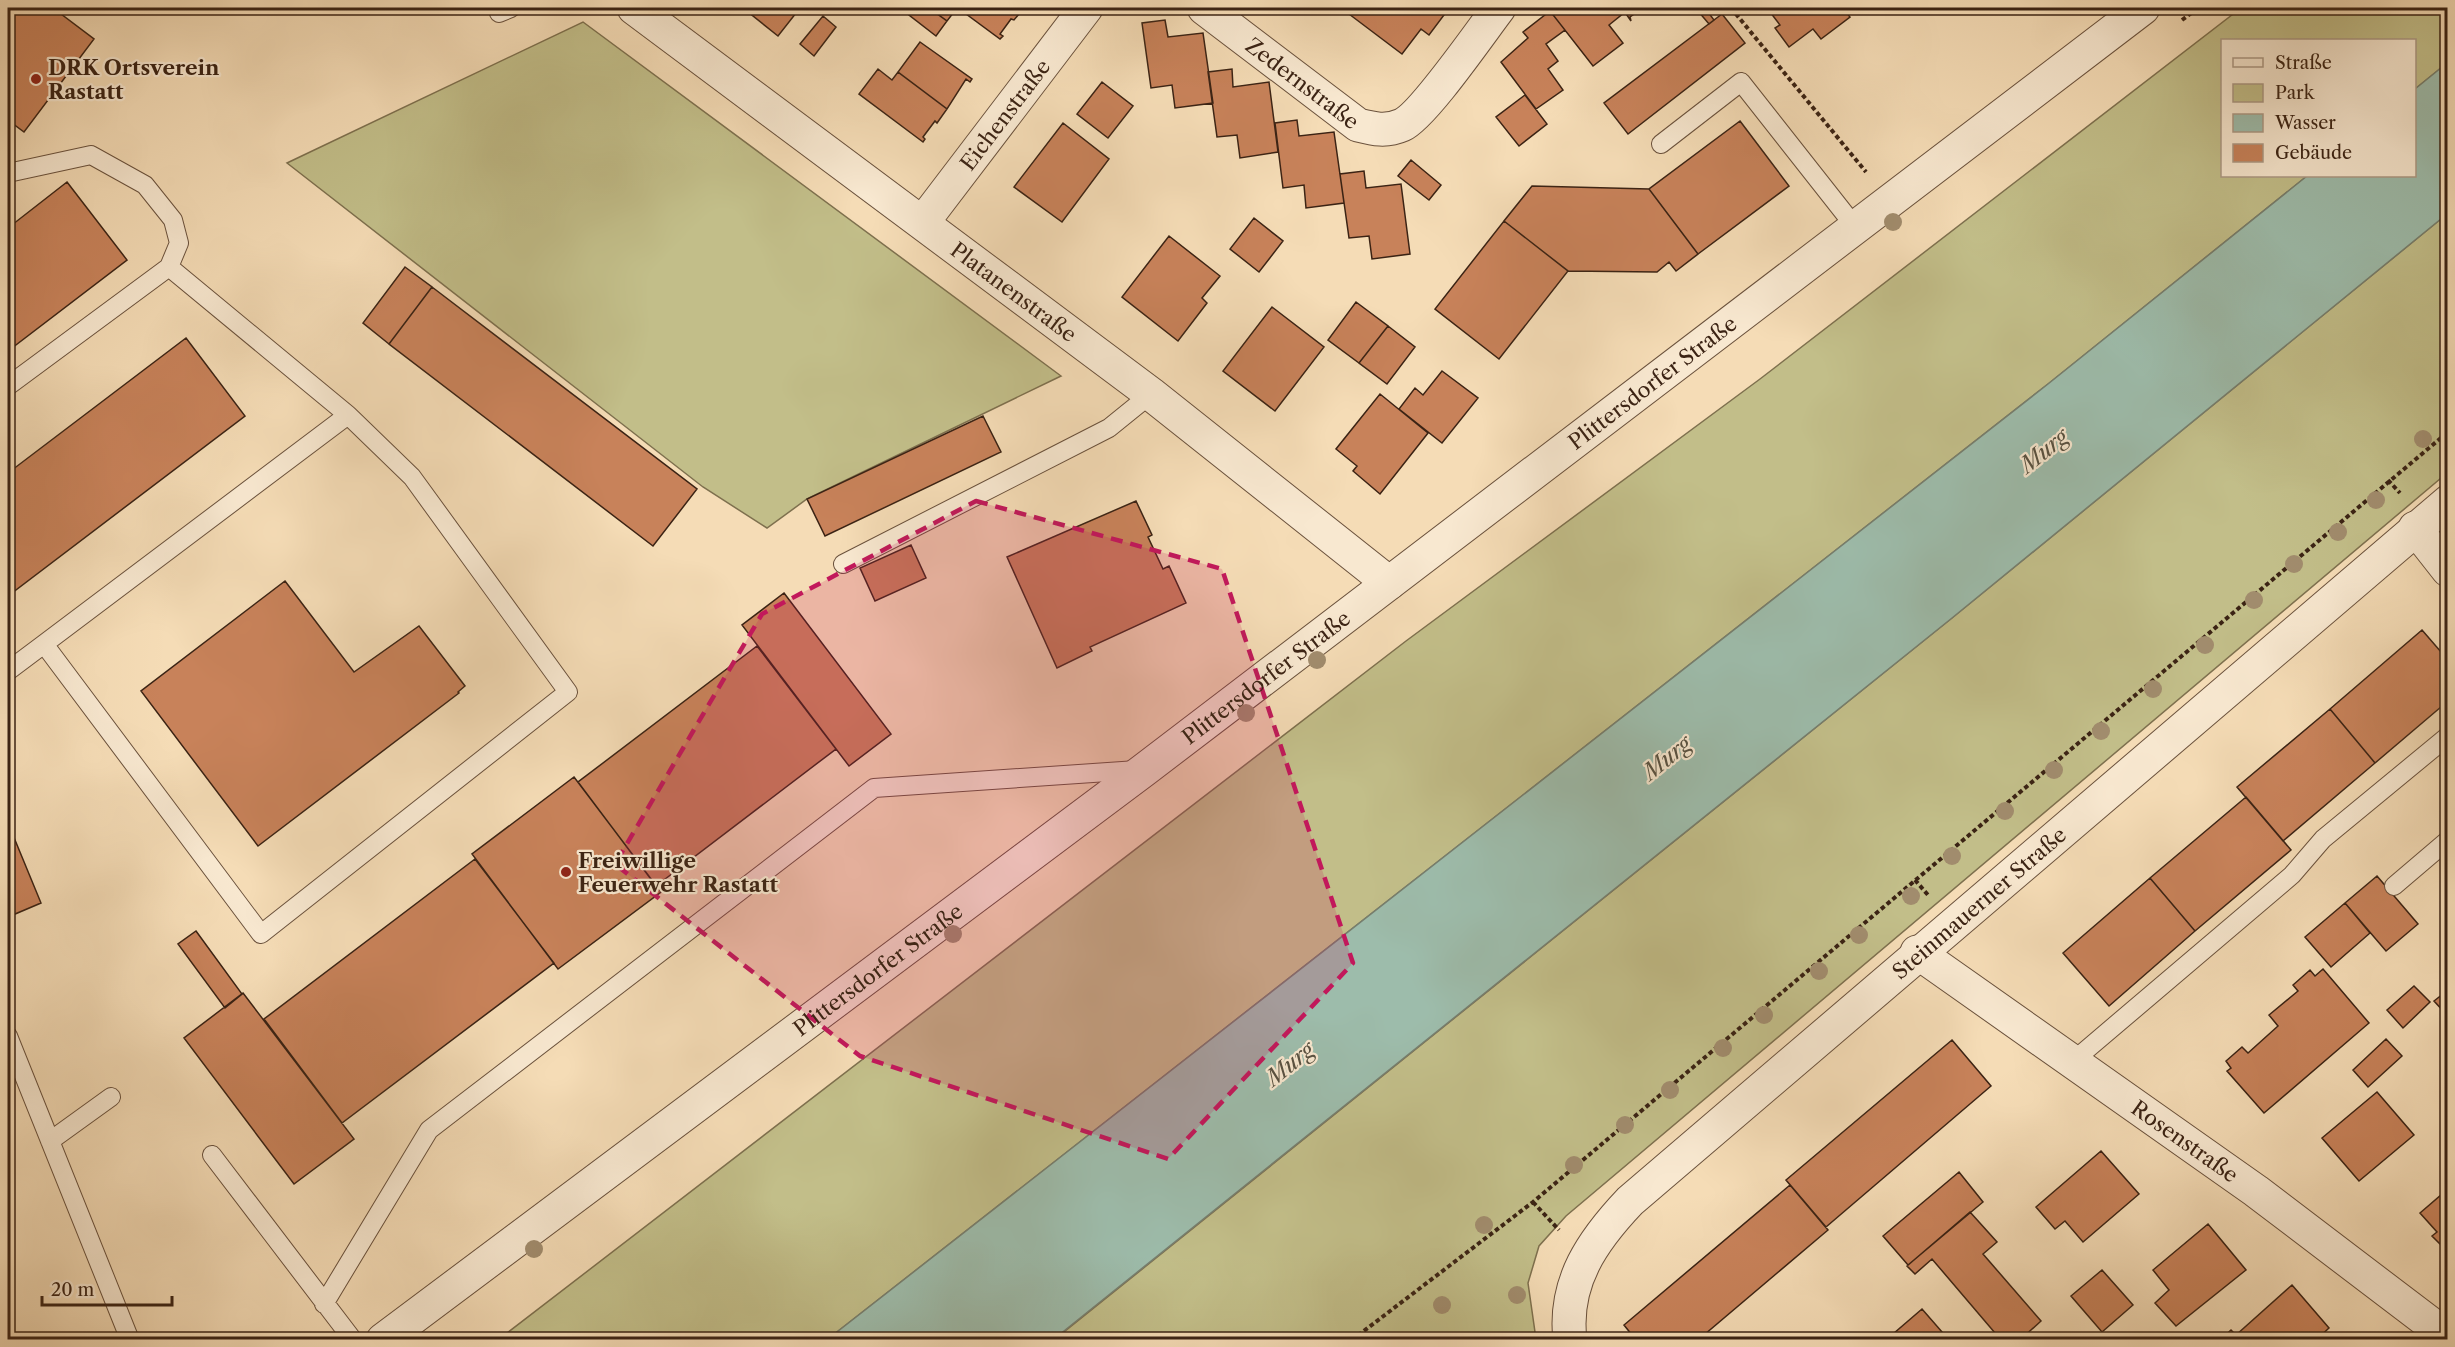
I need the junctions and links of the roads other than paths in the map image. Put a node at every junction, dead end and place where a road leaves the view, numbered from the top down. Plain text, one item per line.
1 (634, 8) edge
2 (1086, 8) edge
3 (1204, 8) edge
4 (1499, 8) edge
5 (2143, 8) edge
6 (1661, 144) dead end
7 (8, 173) edge
8 (923, 222) junction
9 (1856, 228) junction
10 (169, 267) junction
11 (8, 387) edge
12 (1151, 394) junction
13 (348, 415) junction
14 (2448, 502) edge
15 (2415, 528) junction
16 (843, 564) dead end
17 (2448, 570) edge
18 (1389, 582) junction
19 (44, 644) junction
20 (8, 671) edge
21 (2448, 736) edge
22 (1144, 770) junction
23 (2448, 840) edge
24 (2394, 886) dead end
25 (1917, 952) junction
26 (8, 1036) edge
27 (2072, 1062) junction
28 (111, 1097) dead end
29 (50, 1141) junction
30 (212, 1155) dead end
31 (324, 1304) junction
32 (2448, 1337) edge
33 (130, 1340) edge
34 (353, 1340) edge
35 (383, 1340) edge
36 (1570, 1340) edge

1 - 8 street, Platanenstraße
2 - 8 street, Eichenstraße
3 - 4 street, Zedernstraße
5 - 9 street, Plittersdorfer Straße
6 - 9 lane
7 - 10 lane
8 - 12 street, Platanenstraße
9 - 18 street, Plittersdorfer Straße
10 - 11 lane
10 - 13 lane
12 - 16 lane
12 - 18 street, Platanenstraße
13 - 19 lane
13 - 19 lane
14 - 15 street, Steinmauerner Straße
15 - 17 street
15 - 25 street, Steinmauerner Straße
18 - 22 street, Plittersdorfer Straße
19 - 20 lane
21 - 27 lane
22 - 31 lane
22 - 35 street, Plittersdorfer Straße
23 - 24 lane
25 - 27 street, Rosenstraße
25 - 36 street, Steinmauerner Straße
26 - 29 lane
27 - 32 street, Rosenstraße
28 - 29 lane
29 - 33 lane
30 - 31 lane
31 - 34 lane

